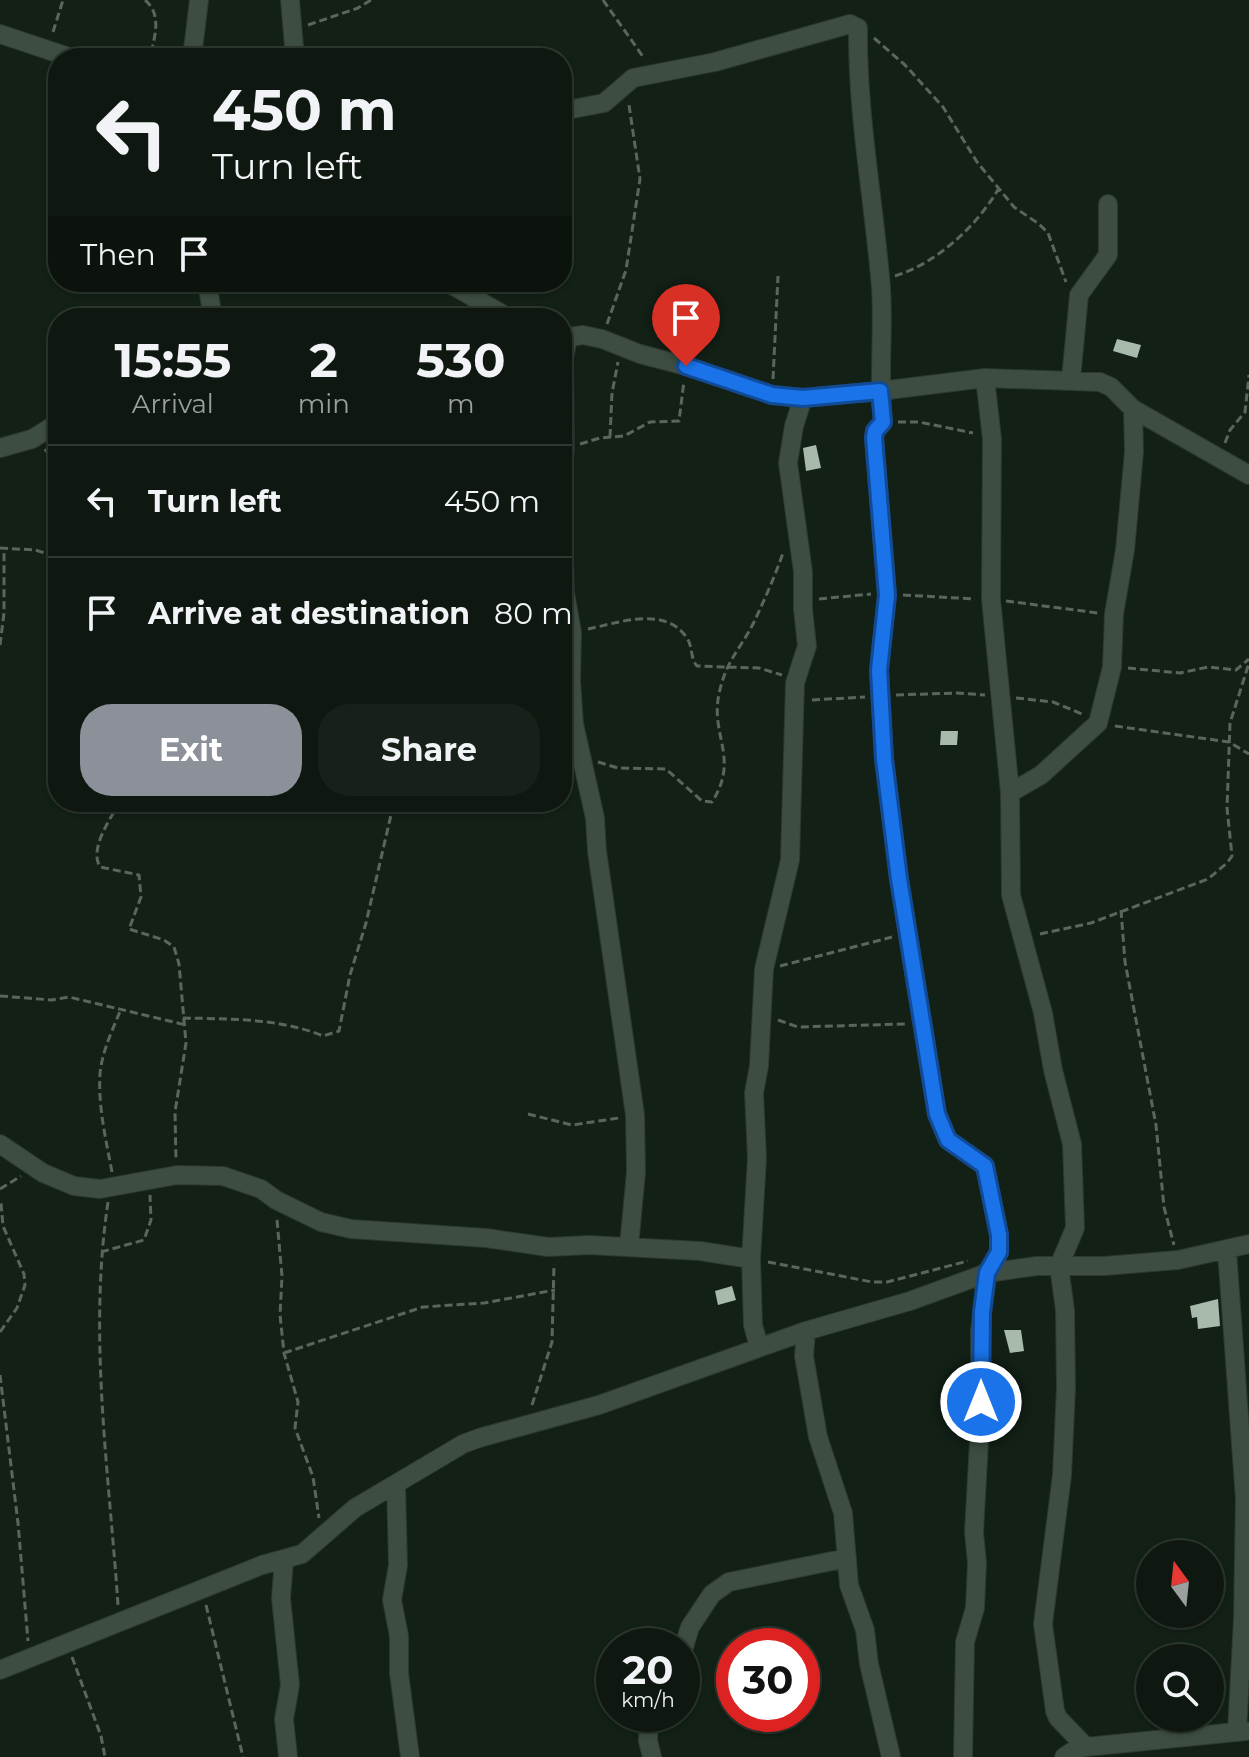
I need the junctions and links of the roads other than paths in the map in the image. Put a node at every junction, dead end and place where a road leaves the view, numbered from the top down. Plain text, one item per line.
1 (199, 0) edge
2 (290, 0) edge
3 (0, 34) edge
4 (193, 48) edge
5 (294, 48) edge
6 (48, 52) edge
7 (572, 109) edge
8 (1108, 204) dead end
9 (464, 292) edge
10 (492, 308) edge
11 (572, 337) edge
12 (985, 378) junction
13 (1071, 379) junction
14 (880, 391) junction
15 (803, 398) junction
16 (1133, 409) junction
17 (48, 429) edge
18 (0, 448) edge
19 (1249, 475) edge
20 (572, 695) edge
21 (1010, 793) junction
22 (0, 1144) edge
23 (1249, 1244) edge
24 (629, 1246) junction
25 (1227, 1251) junction
26 (751, 1259) junction
27 (1059, 1266) junction
28 (987, 1273) junction
29 (806, 1331) junction
30 (759, 1347) junction
31 (396, 1484) junction
32 (847, 1558) junction
33 (284, 1560) junction
34 (690, 1628) edge
35 (0, 1670) edge
36 (1243, 1731) edge
37 (648, 1732) edge
38 (1086, 1747) junction
39 (1123, 1750) edge
40 (288, 1757) edge
41 (410, 1757) edge
42 (652, 1757) edge
43 (891, 1757) edge
44 (963, 1757) edge
45 (1064, 1757) edge

1 - 4 street
2 - 5 street
3 - 6 street
7 - 14 street
8 - 13 street
9 - 10 street
11 - 15 street
12 - 13 street
12 - 14 street
12 - 21 street
13 - 16 street
14 - 15 street
14 - 28 street
15 - 26 street
16 - 19 street
16 - 21 street
17 - 18 street
20 - 24 street
21 - 27 street
22 - 24 street
23 - 25 street
24 - 26 street
25 - 27 street
25 - 36 street
26 - 30 street
27 - 28 street
27 - 38 street
28 - 29 street
28 - 44 street
29 - 30 street
29 - 32 street
30 - 31 street
31 - 33 street
31 - 41 street
32 - 34 street
32 - 43 street
33 - 35 street
33 - 40 street
36 - 39 street
37 - 42 street
38 - 39 street
38 - 45 street

